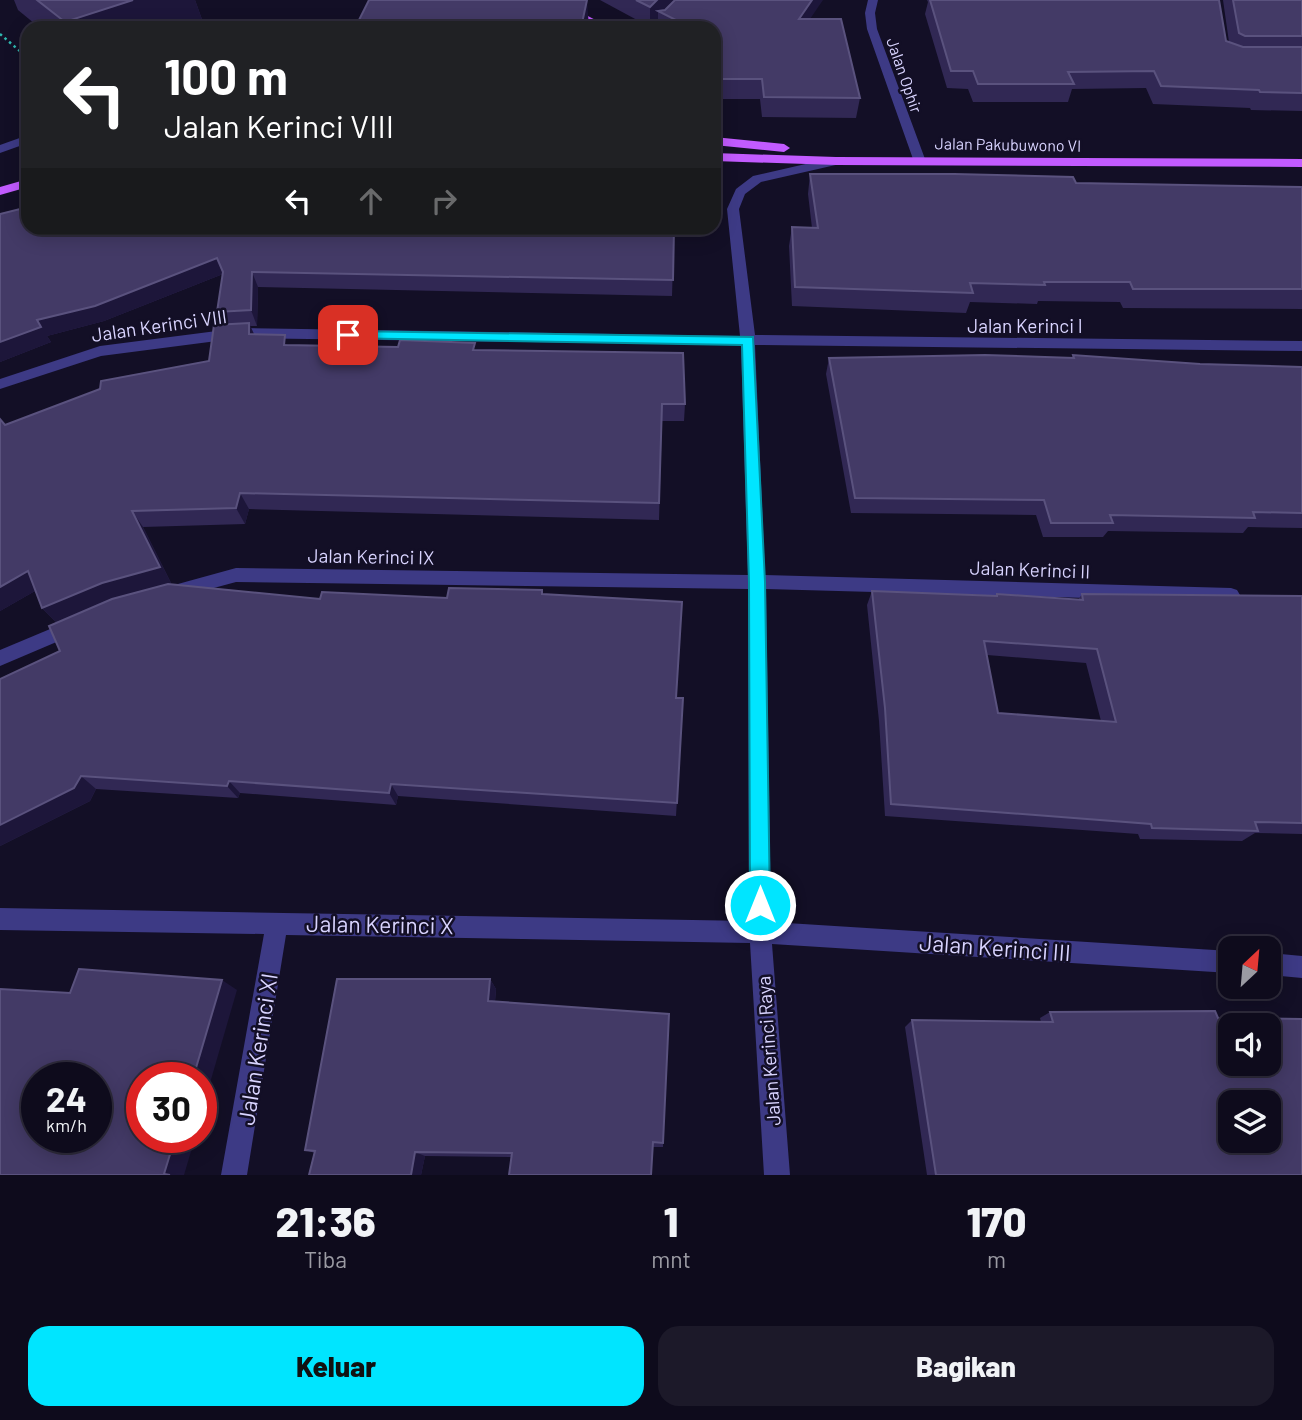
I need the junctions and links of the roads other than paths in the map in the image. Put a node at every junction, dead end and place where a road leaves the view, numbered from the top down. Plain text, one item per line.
1 (549, 0) edge
2 (873, 0) edge
3 (592, 21) edge
4 (21, 142) edge
5 (721, 142) edge
6 (0, 149) edge
7 (721, 157) edge
8 (919, 159) junction
9 (836, 160) junction
10 (1302, 165) edge
11 (21, 185) edge
12 (0, 191) edge
13 (748, 340) junction
14 (1302, 346) edge
15 (0, 384) edge
16 (757, 582) junction
17 (160, 596) edge
18 (1247, 596) edge
19 (85, 622) edge
20 (0, 658) edge
21 (0, 919) edge
22 (276, 922) junction
23 (760, 932) junction
24 (1218, 961) edge
25 (1281, 965) edge
26 (1302, 967) edge
27 (234, 1175) edge
28 (777, 1175) edge

1 - 3 main road
2 - 8 street, Jalan Ophir
4 - 6 street
5 - 9 main road
7 - 9 main road, Jalan Pakubuwono VI
8 - 9 main road, Jalan Pakubuwono VI
8 - 10 main road, Jalan Pakubuwono VI
9 - 13 street, Jalan Kerinci Raya
11 - 12 main road
13 - 14 street, Jalan Kerinci I
13 - 15 street, Jalan Kerinci VIII
13 - 16 street, Jalan Kerinci Raya
16 - 17 street, Jalan Kerinci IX
16 - 18 street, Jalan Kerinci II
16 - 23 street, Jalan Kerinci Raya
19 - 20 street
21 - 22 street, Jalan Kerinci X
22 - 23 street, Jalan Kerinci X
22 - 27 street, Jalan Kerinci XI
23 - 24 street, Jalan Kerinci III
23 - 28 street, Jalan Kerinci Raya
25 - 26 street

